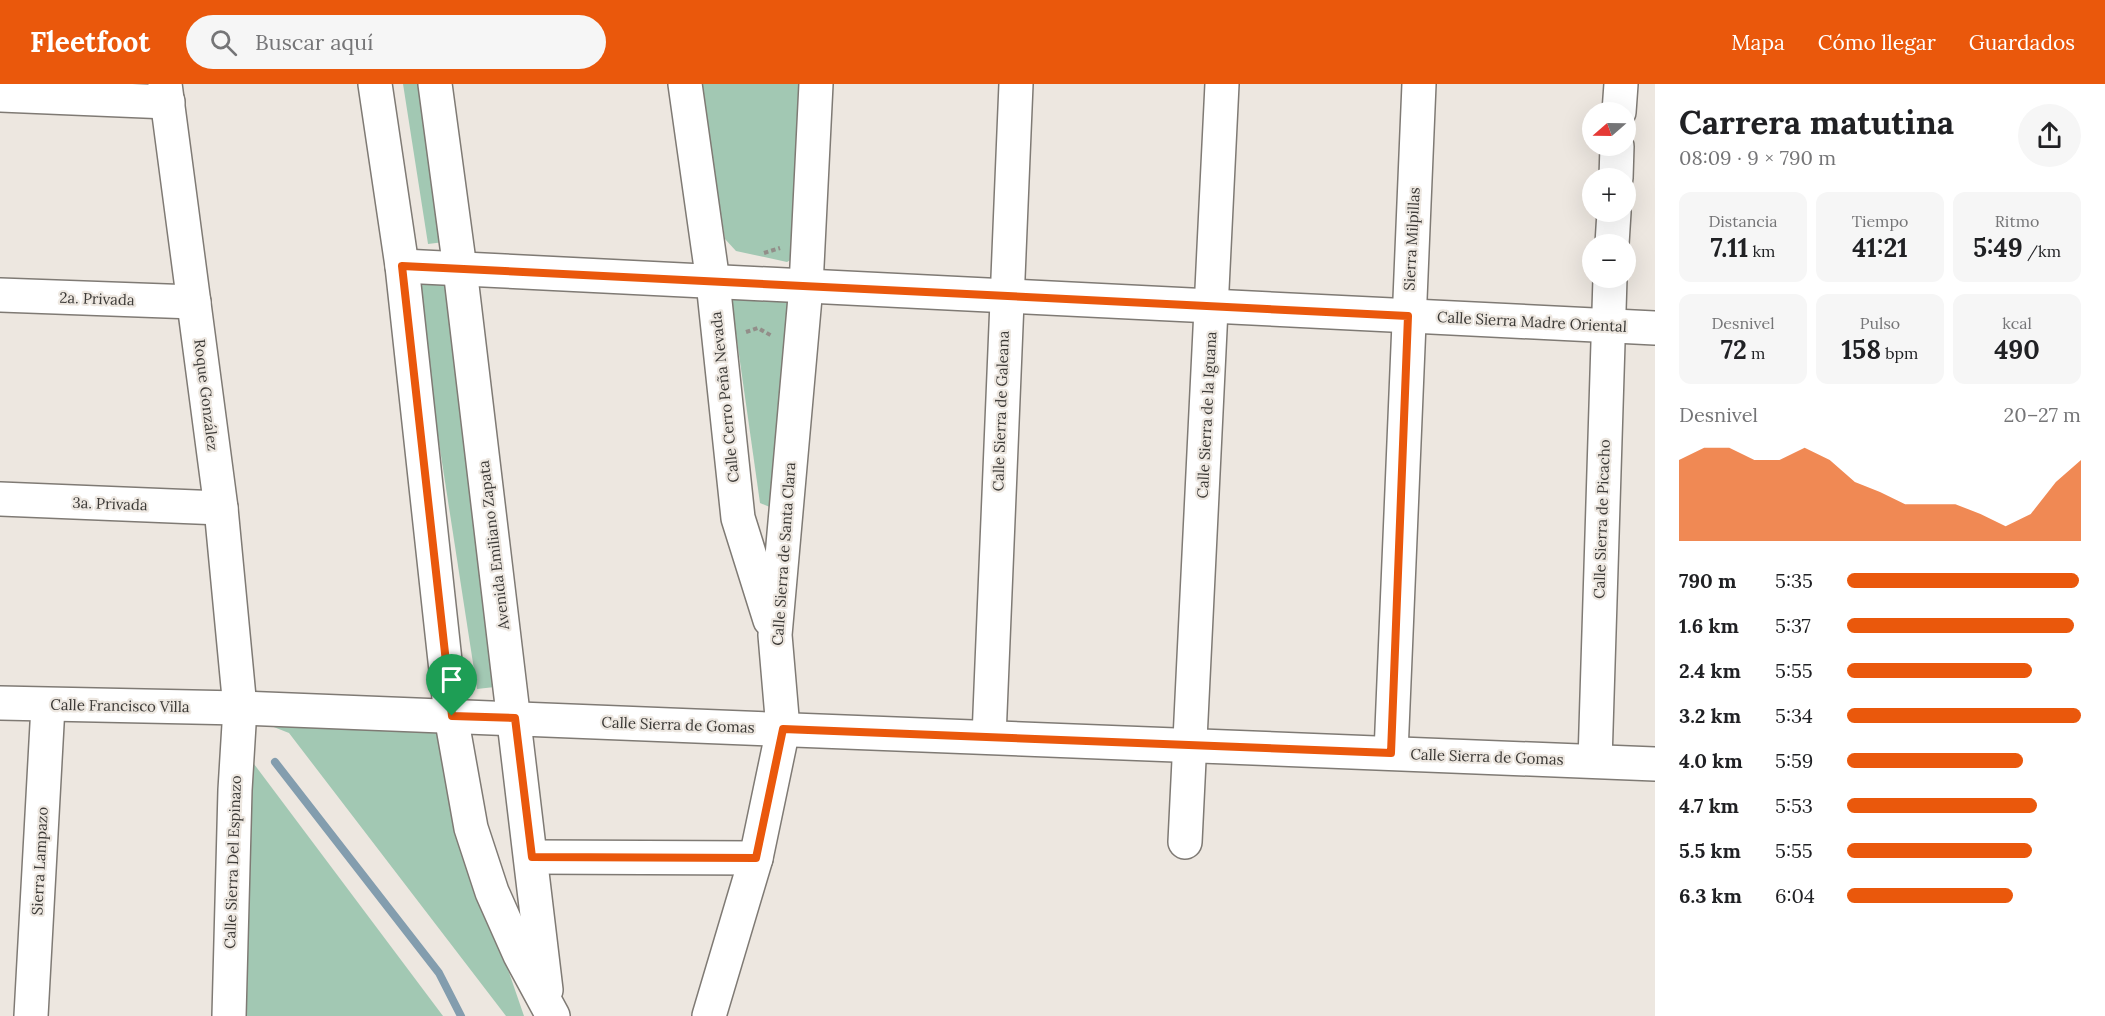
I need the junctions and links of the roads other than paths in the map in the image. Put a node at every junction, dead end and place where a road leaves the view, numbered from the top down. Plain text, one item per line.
1 (375, 84) edge
2 (435, 84) edge
3 (685, 84) edge
4 (816, 84) edge
5 (1016, 84) edge
6 (1222, 84) edge
7 (1419, 84) edge
8 (1621, 84) edge
9 (166, 93) edge
10 (0, 95) edge
11 (1620, 102) edge
12 (402, 266) junction
13 (460, 269) junction
14 (713, 282) junction
15 (806, 286) junction
16 (1609, 288) edge
17 (0, 295) edge
18 (1005, 296) junction
19 (194, 302) junction
20 (1212, 306) junction
21 (1408, 316) junction
22 (1607, 326) junction
23 (1655, 328) edge
24 (0, 499) edge
25 (221, 508) junction
26 (775, 634) junction
27 (0, 703) edge
28 (48, 706) junction
29 (240, 708) junction
30 (452, 716) junction
31 (515, 718) junction
32 (783, 729) junction
33 (988, 737) junction
34 (1190, 746) junction
35 (1391, 753) junction
36 (1595, 761) junction
37 (1655, 764) edge
38 (1185, 842) dead end
39 (532, 857) junction
40 (756, 858) junction
41 (550, 1011) edge
42 (31, 1016) edge
43 (229, 1016) edge
44 (709, 1016) edge

1 - 12 street, Avenida Emiliano Zapata
2 - 13 street, Avenida Emiliano Zapata
3 - 14 street, Calle Cerro Peña Nevada
4 - 15 street, Calle Sierra de Santa Clara
5 - 18 street, Calle Sierra de Galeana
6 - 20 street, Calle Sierra de la Iguana
7 - 21 street, Sierra Milpillas
8 - 11 street
9 - 10 street
9 - 19 street, Roque González
12 - 13 street, Calle Sierra Madre Oriental
12 - 30 street, Avenida Emiliano Zapata
13 - 14 street, Calle Sierra Madre Oriental
13 - 31 street, Avenida Emiliano Zapata
14 - 15 street, Calle Sierra Madre Oriental
14 - 26 street, Calle Cerro Peña Nevada
15 - 18 street, Calle Sierra Madre Oriental
15 - 26 street, Calle Sierra de Santa Clara
16 - 22 street, Calle Sierra de Picacho
17 - 19 street, 2a. Privada
18 - 20 street, Calle Sierra Madre Oriental
18 - 33 street, Calle Sierra de Galeana
19 - 25 street, Roque González
20 - 21 street, Calle Sierra Madre Oriental
20 - 34 street, Calle Sierra de la Iguana
21 - 22 street, Calle Sierra Madre Oriental
21 - 35 street, Sierra Milpillas
22 - 23 street, Calle Sierra Madre Oriental
22 - 36 street, Calle Sierra de Picacho
24 - 25 street, 3a. Privada
25 - 29 street, Roque González
26 - 32 street, Calle Sierra de Santa Clara
27 - 28 street, Calle Francisco Villa
28 - 29 street, Calle Francisco Villa
28 - 42 street, Sierra Lampazo
29 - 30 street, Calle Sierra de Gomas
29 - 43 street, Calle Sierra Del Espinazo
30 - 31 street, Calle Sierra de Gomas
30 - 41 street, Avenida Emiliano Zapata
31 - 32 street, Calle Sierra de Gomas
31 - 39 street, Avenida Emiliano Zapata
32 - 33 street, Calle Sierra de Gomas
32 - 40 street, Calle Sierra de Santa Clara
33 - 34 street, Calle Sierra de Gomas
34 - 35 street, Calle Sierra de Gomas
34 - 38 street, Calle Sierra de la Iguana
35 - 36 street, Calle Sierra de Gomas
36 - 37 street, Calle Sierra de Gomas
39 - 40 street
39 - 41 street, Avenida Emiliano Zapata
40 - 44 street, Calle Sierra de Santa Clara

